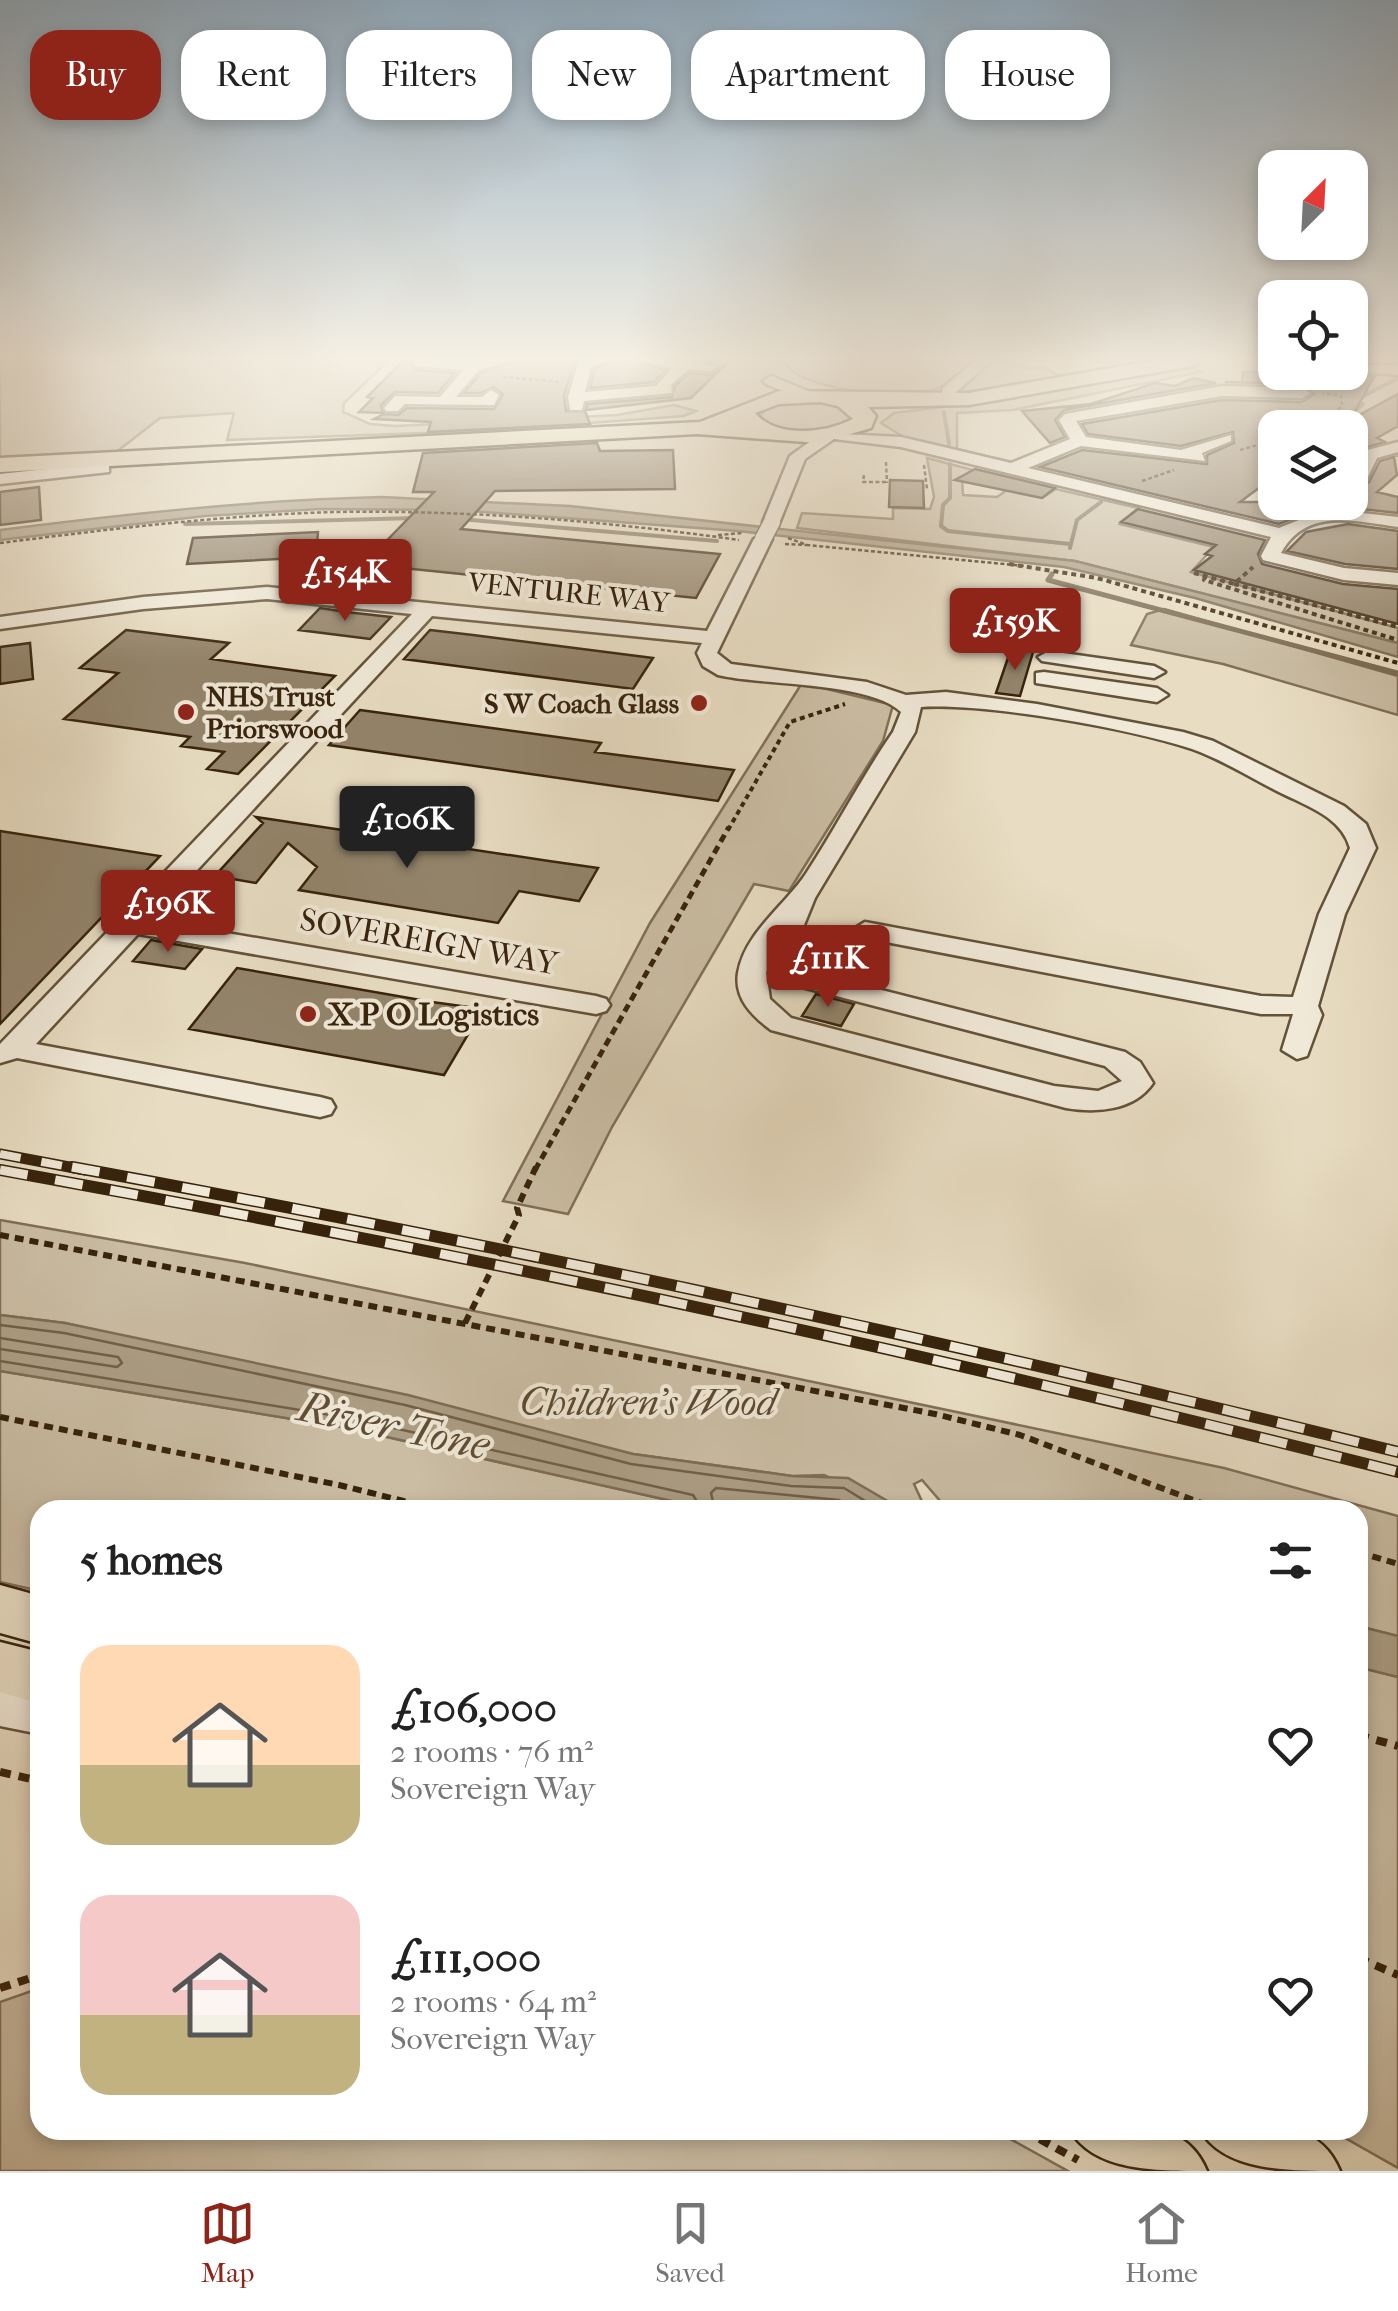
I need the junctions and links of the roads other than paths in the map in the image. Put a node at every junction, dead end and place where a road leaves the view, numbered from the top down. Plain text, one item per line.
1 (82, 461) edge
2 (796, 461) edge
3 (981, 461) edge
4 (1031, 461) edge
5 (0, 466) edge
6 (103, 468) dead end
7 (1013, 469) junction
8 (0, 479) edge
9 (1368, 515) edge
10 (1303, 520) edge
11 (1398, 522) edge
12 (1282, 534) junction
13 (248, 571) dead end
14 (1398, 579) edge
15 (243, 593) junction
16 (428, 608) junction
17 (0, 623) edge
18 (48, 632) dead end
19 (0, 638) edge
20 (714, 638) junction
21 (1048, 659) junction
22 (1154, 672) dead end
23 (1157, 695) dead end
24 (904, 702) junction
25 (1037, 711) junction
26 (802, 897) junction
27 (133, 925) junction
28 (865, 930) dead end
29 (596, 1005) dead end
30 (1304, 1006) junction
31 (1296, 1050) dead end
32 (8, 1051) edge
33 (320, 1107) dead end
34 (0, 1609) edge
35 (30, 1617) edge
36 (0, 1666) edge
37 (30, 1675) edge
38 (0, 1706) edge
39 (30, 1712) edge
40 (1252, 2140) edge
41 (1099, 2150) edge
42 (1172, 2171) edge
43 (1305, 2171) edge

1 - 5 main road
2 - 20 street
3 - 7 street
4 - 7 street
6 - 8 street
7 - 12 street
9 - 11 street
10 - 12 street
12 - 14 street
13 - 15 street
15 - 16 street, VENTURE WAY
15 - 17 street, VENTURE WAY
16 - 20 street, VENTURE WAY
16 - 27 street
18 - 19 street
20 - 24 street
21 - 22 street
21 - 23 street
21 - 25 street
24 - 25 street
24 - 26 street
25 - 30 street
26 - 26 street
27 - 29 street, SOVEREIGN WAY
27 - 32 street
28 - 30 street
30 - 31 street
32 - 33 street
34 - 35 main road
36 - 37 main road
38 - 39 street
40 - 43 main road
41 - 42 main road

